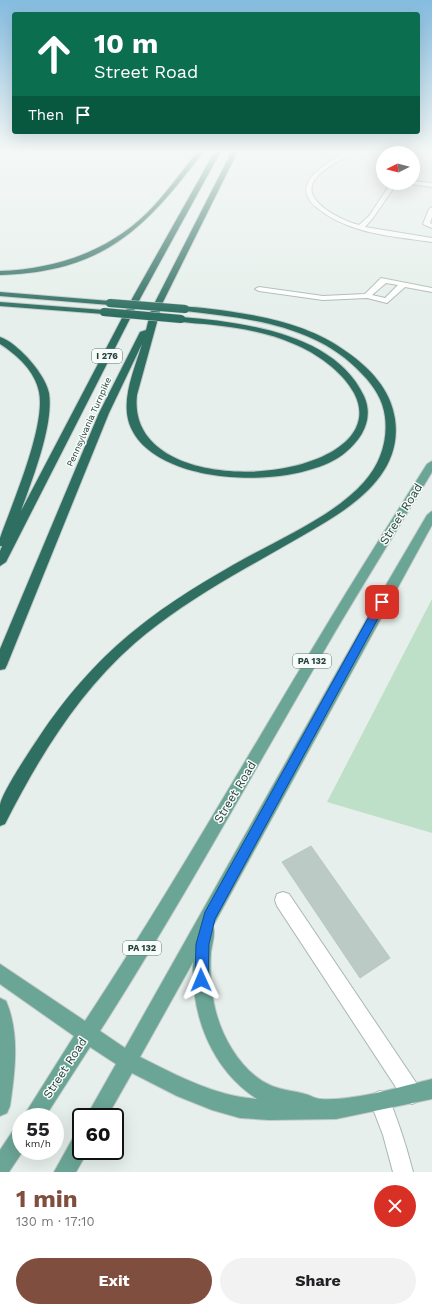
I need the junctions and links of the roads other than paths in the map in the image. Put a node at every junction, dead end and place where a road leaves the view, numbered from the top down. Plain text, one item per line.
1 (155, 206) edge
2 (188, 206) edge
3 (207, 206) edge
4 (317, 206) edge
5 (379, 206) edge
6 (432, 209) edge
7 (432, 226) edge
8 (360, 228) junction
9 (432, 240) edge
10 (0, 273) edge
11 (403, 284) junction
12 (259, 289) dead end
13 (432, 290) edge
14 (0, 294) edge
15 (367, 296) junction
16 (0, 304) edge
17 (158, 304) junction
18 (0, 340) edge
19 (432, 464) edge
20 (432, 515) edge
21 (0, 553) edge
22 (0, 562) edge
23 (0, 665) edge
24 (0, 818) edge
25 (283, 900) dead end
26 (209, 917) junction
27 (0, 973) edge
28 (0, 1007) edge
29 (87, 1034) junction
30 (128, 1061) junction
31 (432, 1089) edge
32 (412, 1094) junction
33 (380, 1101) junction
34 (0, 1106) edge
35 (39, 1108) edge
36 (101, 1108) edge
37 (326, 1109) junction
38 (12, 1150) edge
39 (72, 1158) edge
40 (0, 1168) edge
41 (64, 1172) edge
42 (403, 1172) edge

1 - 10 highway
2 - 22 highway, Pennsylvania Turnpike / I 276
3 - 17 highway, Pennsylvania Turnpike / I 276
4 - 8 street
5 - 8 street
6 - 7 street
8 - 9 street
11 - 13 street
11 - 15 street
11 - 15 street
12 - 15 street
14 - 24 highway, bridge
16 - 17 highway, bridge
17 - 23 highway, Pennsylvania Turnpike / I 276
18 - 21 highway
19 - 29 main road, Street Road / PA 132
20 - 26 main road, PA 132
25 - 32 street
26 - 30 main road, PA 132
26 - 37 main road
27 - 29 main road
28 - 34 main road
29 - 30 main road
29 - 35 main road, Street Road / PA 132
30 - 36 main road, PA 132
30 - 37 main road
31 - 32 main road
32 - 33 main road
33 - 37 main road
33 - 42 street
38 - 40 main road
39 - 41 main road

